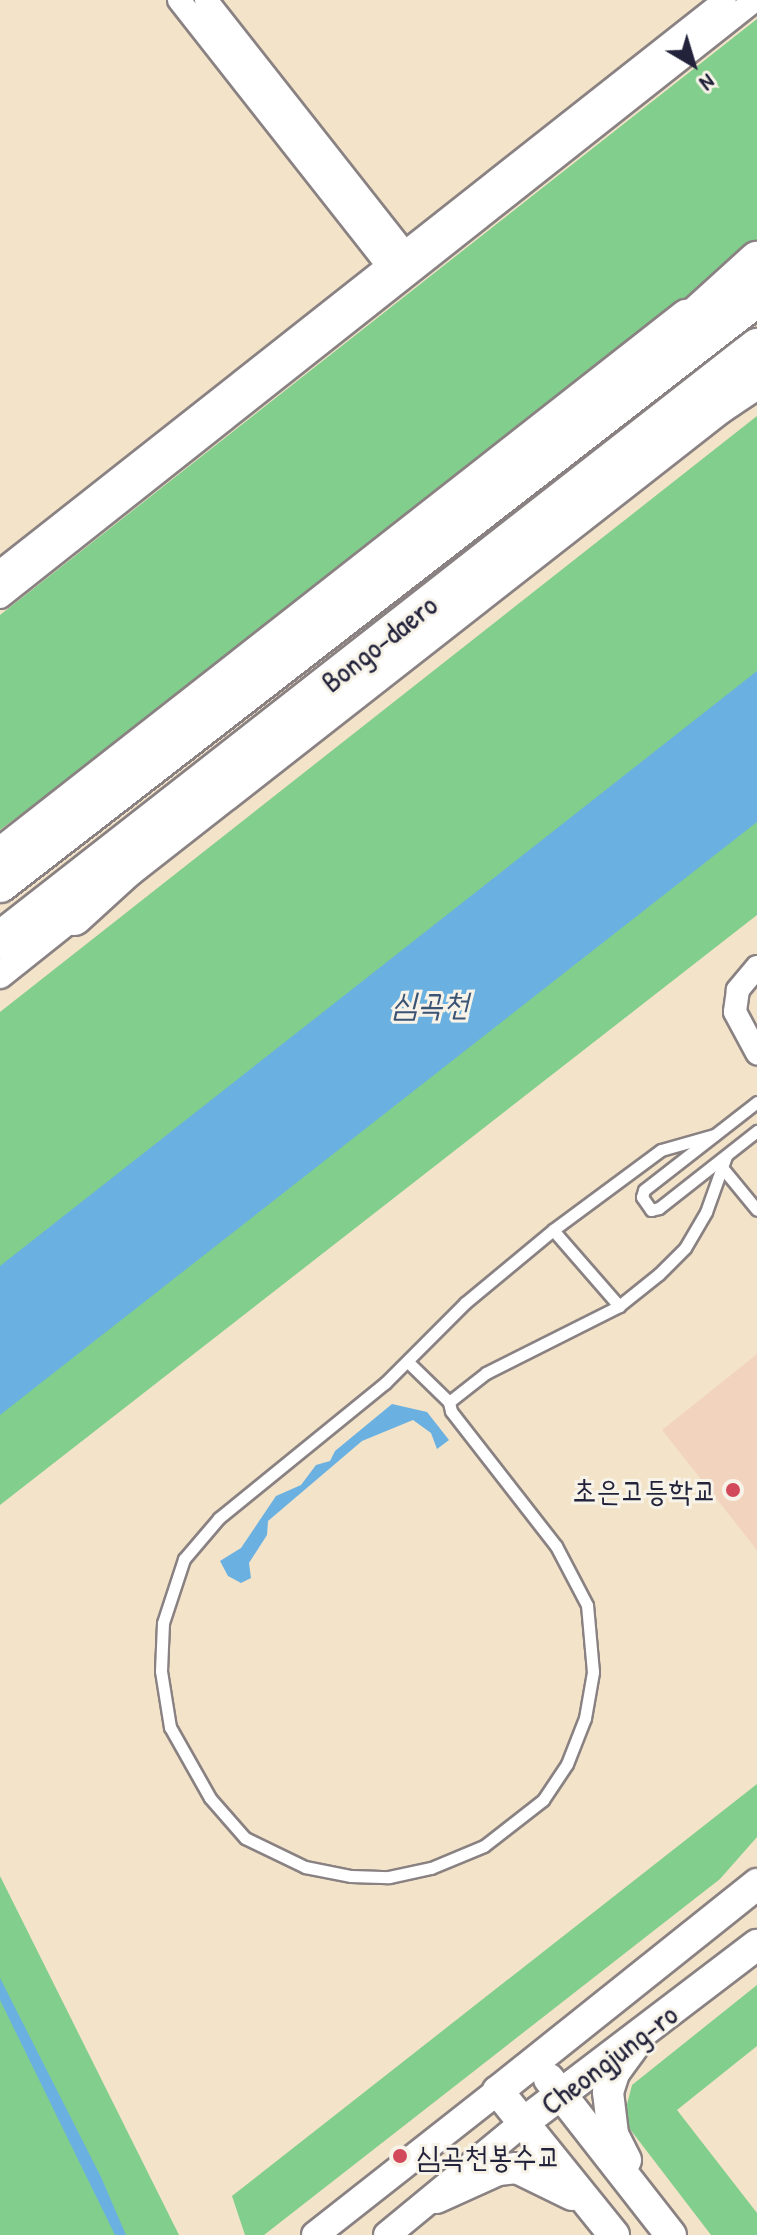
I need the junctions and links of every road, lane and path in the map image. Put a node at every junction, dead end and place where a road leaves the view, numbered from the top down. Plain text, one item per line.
1 (179, 0) edge
2 (206, 0) edge
3 (725, 0) edge
4 (755, 0) edge
5 (757, 260) edge
6 (402, 267) junction
7 (757, 298) edge
8 (757, 347) edge
9 (757, 381) edge
10 (419, 562) junction
11 (0, 572) edge
12 (440, 595) junction
13 (0, 597) edge
14 (348, 618) junction
15 (371, 649) junction
16 (5, 849) edge
17 (0, 884) edge
18 (74, 917) junction
19 (0, 940) edge
20 (757, 967) edge
21 (0, 975) edge
22 (757, 1053) edge
23 (757, 1102) edge
24 (757, 1131) edge
25 (714, 1135) junction
26 (723, 1160) junction
27 (757, 1210) edge
28 (553, 1230) junction
29 (619, 1306) junction
30 (408, 1362) junction
31 (449, 1402) junction
32 (757, 1884) edge
33 (757, 1945) edge
34 (640, 2039) junction
35 (536, 2062) junction
36 (498, 2091) junction
37 (560, 2092) junction
38 (523, 2123) junction
39 (632, 2186) junction
40 (436, 2198) junction
41 (593, 2209) junction
42 (315, 2235) edge
43 (387, 2235) edge
44 (614, 2235) edge
45 (671, 2235) edge

1 - 6 street
2 - 6 street
3 - 6 street
4 - 6 street
5 - 10 highway
5 - 16 main road
6 - 11 street
6 - 13 street
7 - 10 highway, Bongo-daero
8 - 12 highway, Bongo-daero
9 - 12 highway
9 - 18 street, Bongo-daero
10 - 14 highway, Bongo-daero
12 - 15 highway, Bongo-daero
14 - 16 highway
14 - 17 highway, Bongo-daero
15 - 18 highway
15 - 19 highway, Bongo-daero
18 - 21 street, Bongo-daero
20 - 22 street
23 - 25 lane
24 - 26 lane
25 - 26 lane
25 - 28 lane
26 - 27 lane
26 - 29 lane
28 - 29 lane
28 - 30 lane
29 - 31 lane
30 - 31 lane
30 - 31 lane
32 - 35 main road, Cheongjung-ro
33 - 34 main road, Cheongjung-ro
34 - 37 main road, Cheongjung-ro
34 - 39 main road
35 - 36 main road, Cheongjung-ro
35 - 37 main road
36 - 38 main road
36 - 42 street
37 - 38 main road, Cheongjung-ro
37 - 39 main road
38 - 40 street, Cheongjung-ro
38 - 41 main road
39 - 45 main road
40 - 41 main road
40 - 43 street, Cheongjung-ro
41 - 44 main road

